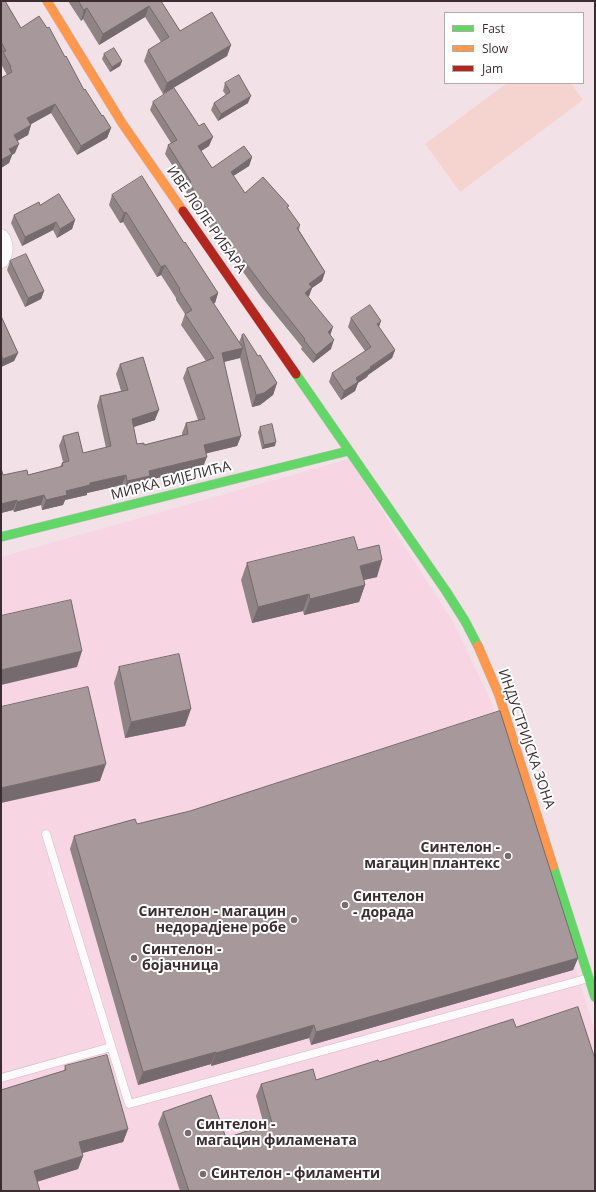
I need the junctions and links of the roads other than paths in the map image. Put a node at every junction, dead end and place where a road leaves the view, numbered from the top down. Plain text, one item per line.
1 (47, 1) edge
2 (1, 237) edge
3 (3, 256) edge
4 (348, 451) junction
5 (1, 537) edge
6 (46, 834) dead end
7 (589, 978) junction
8 (595, 997) edge
9 (112, 1047) junction
10 (1, 1078) edge

1 - 4 street, ИВЕ ЛОЛЕ РИБАРА
2 - 3 street
4 - 5 street, МИРКА БИЈЕЛИЋА
4 - 7 street, ИНДУСТРИЈСКА ЗОНА
6 - 9 lane
7 - 8 street, ИНДУСТРИЈСКА ЗОНА
7 - 9 lane
9 - 10 lane

